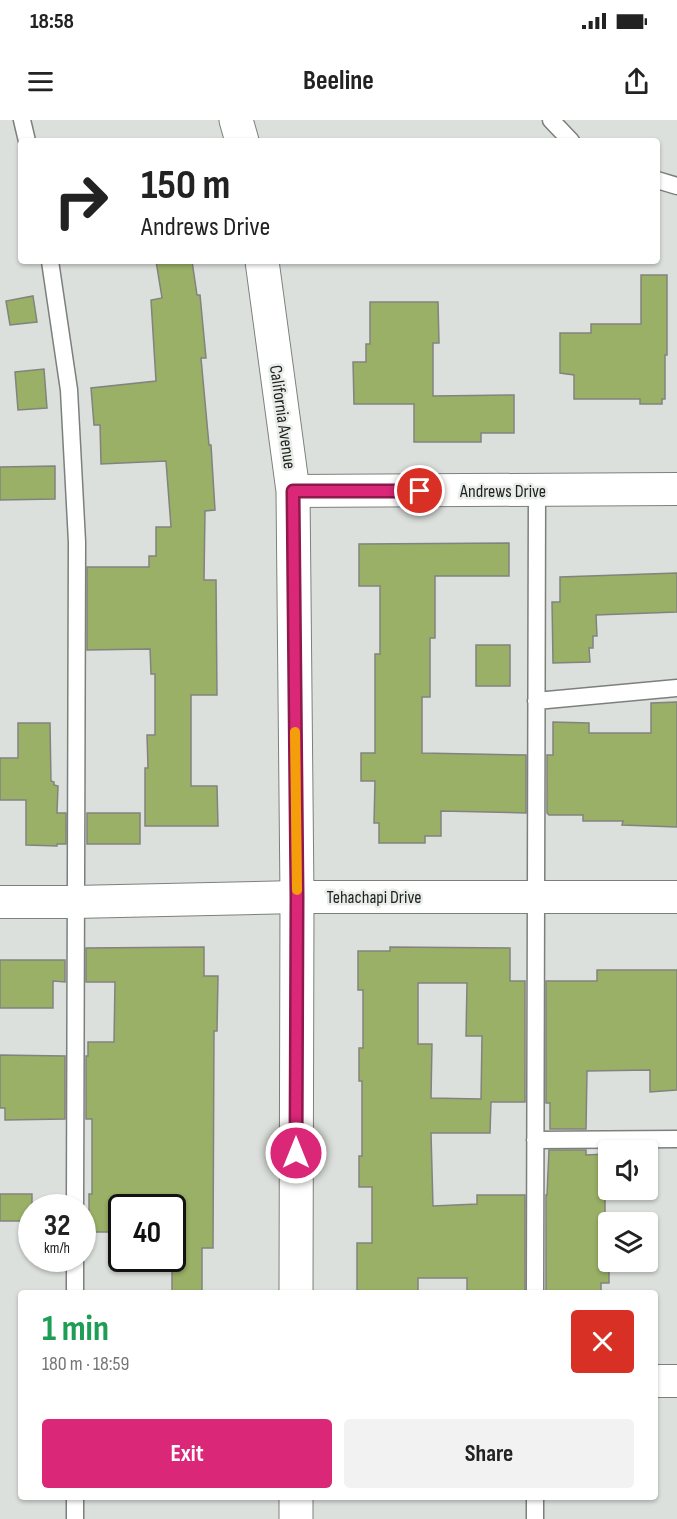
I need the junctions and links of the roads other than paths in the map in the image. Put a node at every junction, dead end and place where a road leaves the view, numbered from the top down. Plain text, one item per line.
1 (22, 120) edge
2 (236, 120) edge
3 (551, 120) edge
4 (26, 138) edge
5 (241, 138) edge
6 (568, 138) edge
7 (660, 181) edge
8 (677, 186) edge
9 (50, 264) edge
10 (262, 264) edge
11 (677, 489) edge
12 (293, 491) junction
13 (537, 491) junction
14 (677, 688) edge
15 (536, 701) junction
16 (297, 897) junction
17 (535, 897) junction
18 (677, 897) edge
19 (0, 902) edge
20 (74, 902) junction
21 (677, 1139) edge
22 (535, 1140) junction
23 (75, 1194) edge
24 (75, 1272) edge
25 (75, 1290) edge
26 (296, 1290) edge
27 (535, 1290) edge
28 (658, 1381) edge
29 (677, 1381) edge
30 (75, 1500) edge
31 (296, 1500) edge
32 (535, 1500) edge
33 (75, 1519) edge
34 (296, 1519) edge
35 (535, 1519) edge

1 - 4 lane
2 - 5 street
3 - 6 lane
7 - 8 lane
9 - 20 lane
10 - 12 street, California Avenue
11 - 13 street, Andrews Drive
12 - 13 street, Andrews Drive
12 - 16 street, California Avenue
13 - 15 lane
14 - 15 lane
15 - 17 lane
16 - 17 street, Tehachapi Drive
16 - 20 street, Tehachapi Drive
16 - 26 street, California Avenue
17 - 18 street, Tehachapi Drive
17 - 22 lane
19 - 20 street, Tehachapi Drive
20 - 23 lane
21 - 22 lane
22 - 27 lane
24 - 25 lane
28 - 29 street
30 - 33 lane
31 - 34 street
32 - 35 lane

